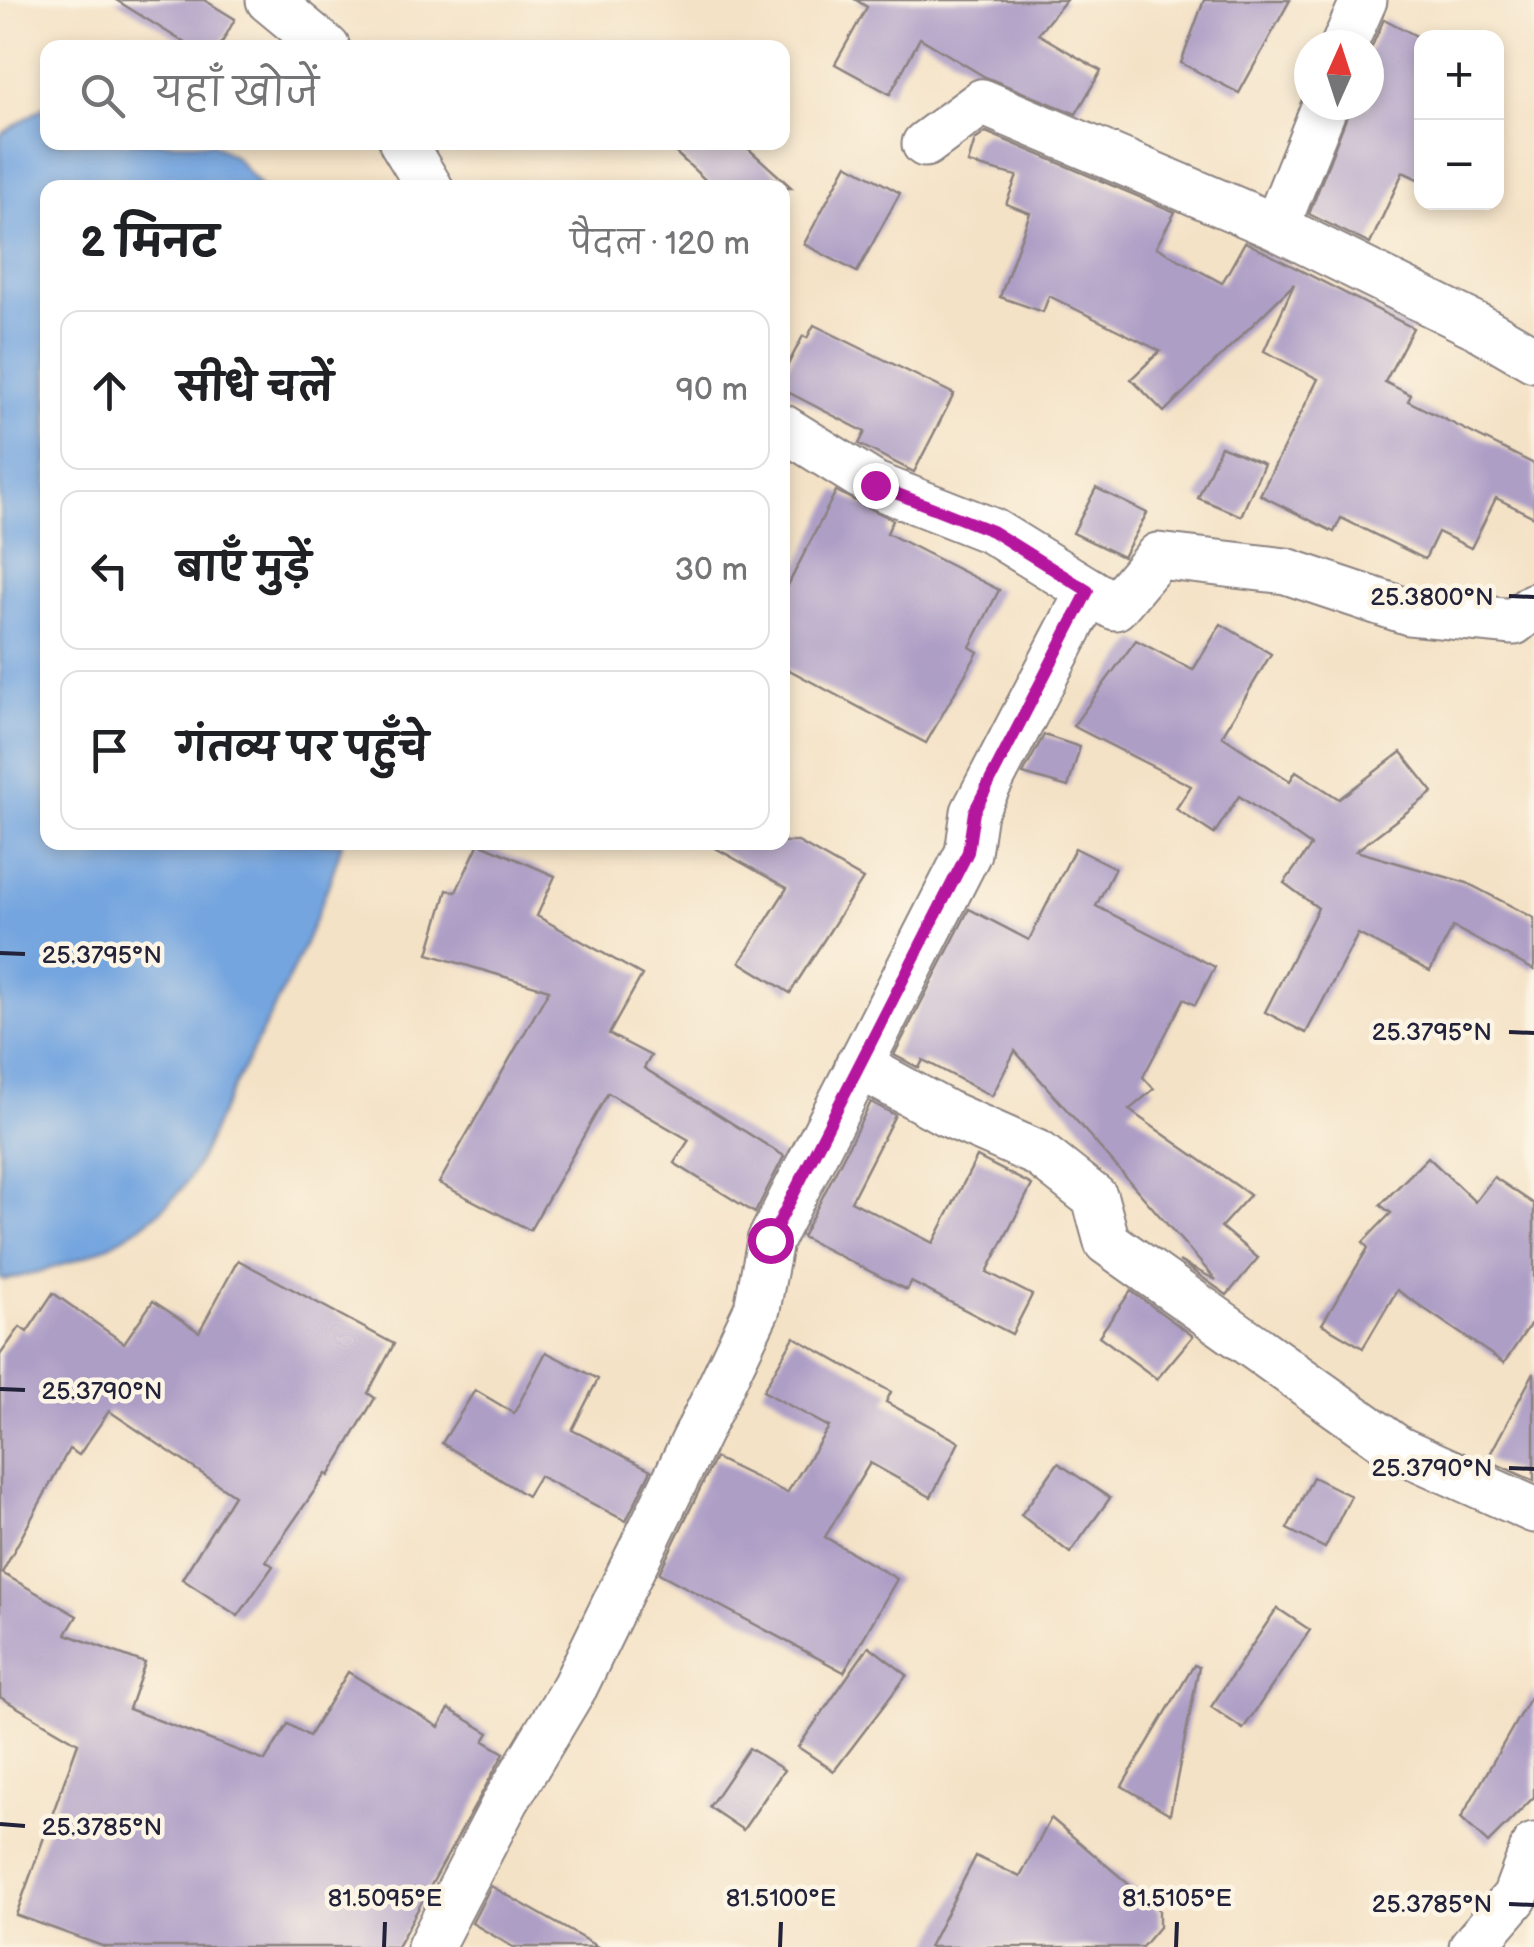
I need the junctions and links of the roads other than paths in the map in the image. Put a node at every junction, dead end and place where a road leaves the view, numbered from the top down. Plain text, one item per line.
1 (269, 0) edge
2 (1364, 0) edge
3 (1351, 30) edge
4 (317, 40) edge
5 (1320, 120) edge
6 (925, 144) dead end
7 (407, 150) edge
8 (425, 180) edge
9 (1276, 227) junction
10 (1534, 359) edge
11 (790, 432) edge
12 (1088, 591) junction
13 (1534, 606) edge
14 (858, 1065) junction
15 (1534, 1510) edge
16 (1534, 1846) edge
17 (430, 1947) edge
18 (1472, 1947) edge

1 - 4 street
2 - 3 street
5 - 9 street
6 - 9 street
7 - 8 street
9 - 10 street
11 - 12 street
12 - 13 street
12 - 14 street
14 - 15 street
14 - 17 street
16 - 18 street

